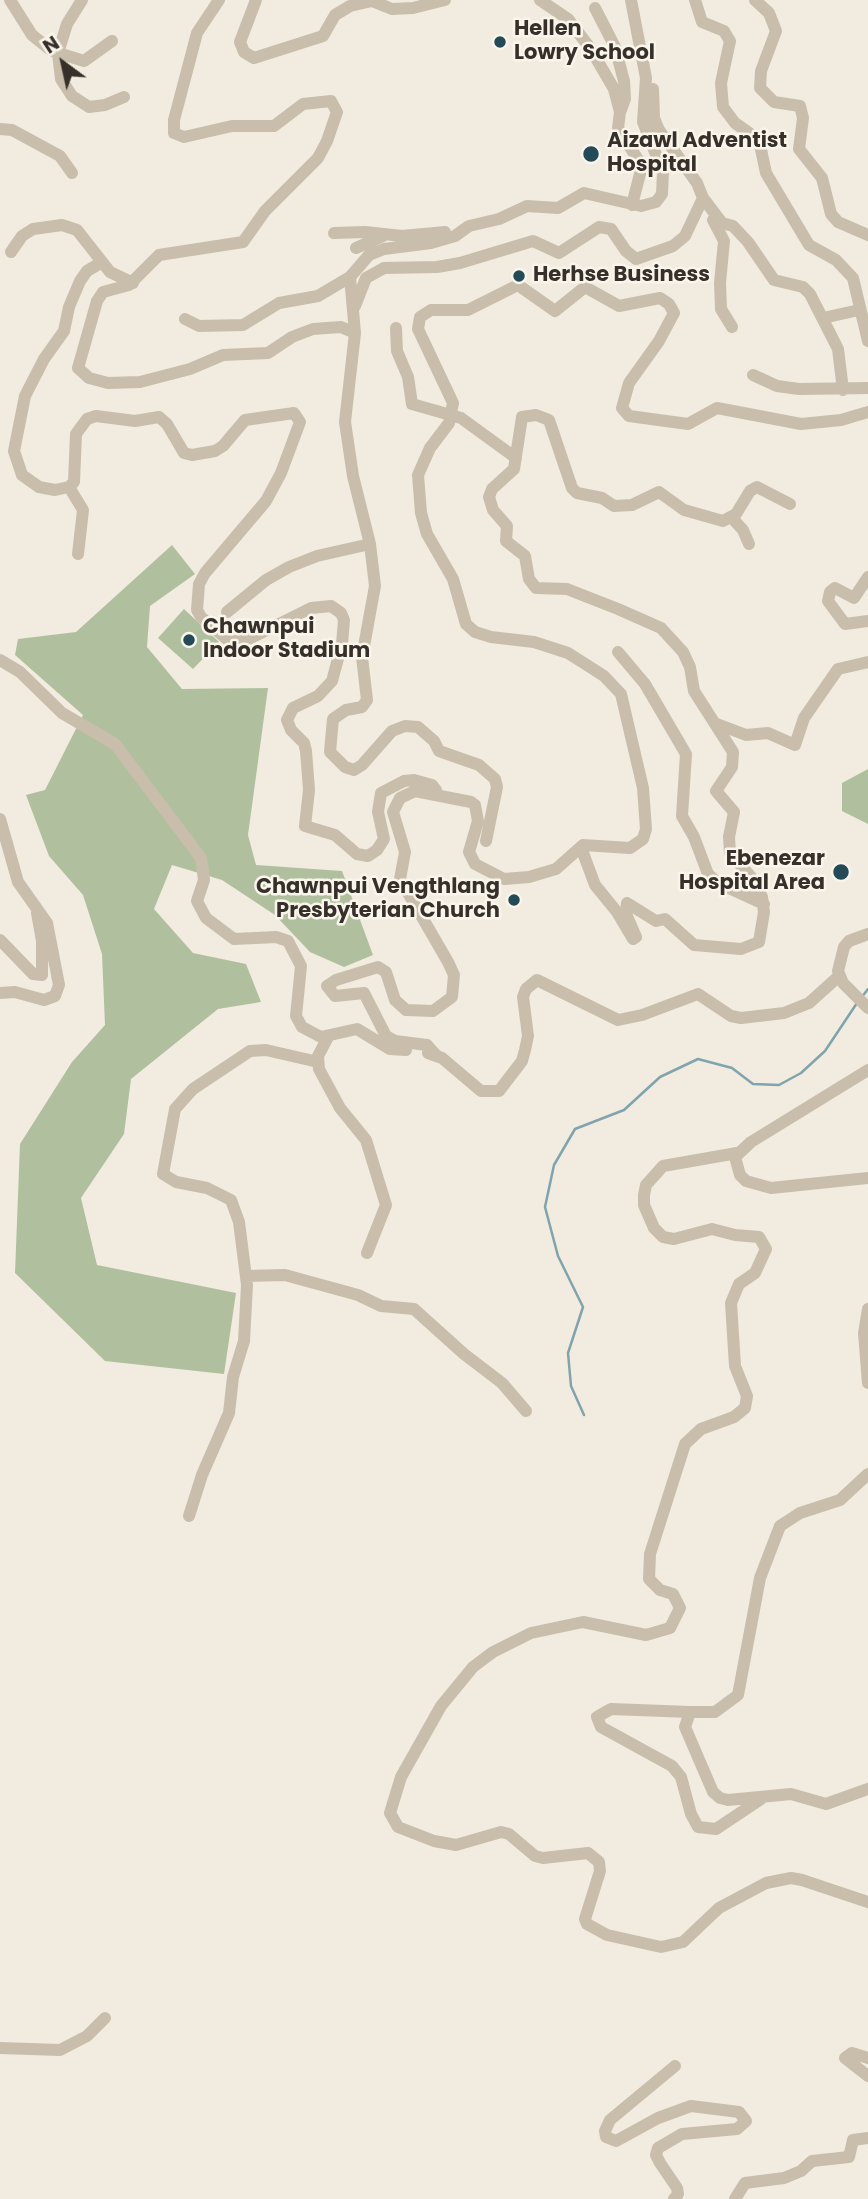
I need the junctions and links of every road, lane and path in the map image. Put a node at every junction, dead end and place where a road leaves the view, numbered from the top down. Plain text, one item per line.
1 (10, 0) edge
2 (82, 0) edge
3 (219, 0) edge
4 (256, 0) edge
5 (445, 0) edge
6 (540, 0) edge
7 (631, 0) edge
8 (695, 0) edge
9 (755, 0) edge
10 (386, 2) edge
11 (595, 8) dead end
12 (113, 41) dead end
13 (58, 53) junction
14 (644, 59) junction
15 (124, 97) dead end
16 (620, 112) junction
17 (0, 129) edge
18 (72, 173) dead end
19 (703, 198) junction
20 (632, 205) junction
21 (696, 214) junction
22 (469, 226) junction
23 (334, 233) dead end
24 (386, 234) junction
25 (868, 235) edge
26 (356, 248) dead end
27 (11, 252) dead end
28 (102, 262) junction
29 (350, 277) junction
30 (133, 283) junction
31 (859, 310) junction
32 (353, 312) junction
33 (823, 318) junction
34 (185, 319) dead end
35 (732, 327) dead end
36 (396, 328) dead end
37 (355, 333) junction
38 (868, 341) edge
39 (752, 375) dead end
40 (868, 388) edge
41 (843, 390) junction
42 (868, 412) edge
43 (452, 414) junction
44 (516, 458) junction
45 (69, 487) junction
46 (790, 503) dead end
47 (732, 518) junction
48 (370, 544) junction
49 (748, 544) dead end
50 (78, 554) dead end
51 (868, 577) edge
52 (227, 612) dead end
53 (868, 621) edge
54 (618, 652) dead end
55 (0, 660) edge
56 (868, 662) edge
57 (717, 724) junction
58 (438, 793) junction
59 (0, 819) edge
60 (486, 841) dead end
61 (583, 845) junction
62 (764, 904) junction
63 (36, 907) junction
64 (868, 934) edge
65 (0, 940) edge
66 (841, 980) junction
67 (0, 993) edge
68 (866, 1006) edge
69 (328, 1037) junction
70 (436, 1055) junction
71 (318, 1062) junction
72 (868, 1070) edge
73 (737, 1153) junction
74 (868, 1178) edge
75 (367, 1253) dead end
76 (246, 1276) junction
77 (868, 1309) edge
78 (868, 1382) edge
79 (526, 1411) dead end
80 (868, 1474) edge
81 (189, 1517) dead end
82 (690, 1712) junction
83 (868, 1789) edge
84 (768, 1795) junction
85 (868, 1902) edge
86 (105, 2018) dead end
87 (0, 2048) edge
88 (868, 2058) edge
89 (675, 2066) dead end
90 (868, 2076) edge
91 (868, 2138) edge
92 (674, 2199) edge
93 (735, 2199) edge

1 - 13 street
2 - 13 street
3 - 30 street
4 - 10 street
5 - 10 street
6 - 16 street
7 - 14 street
8 - 31 street
9 - 25 street
11 - 16 street
12 - 13 street
13 - 15 street
14 - 19 street
14 - 20 street
16 - 20 street
17 - 18 street
19 - 21 street
19 - 33 street
20 - 22 street
21 - 32 street
21 - 35 street
22 - 24 street
22 - 29 street
23 - 24 street
24 - 26 street
27 - 28 street
28 - 30 street
28 - 45 street
29 - 32 street
29 - 34 street
30 - 37 street
31 - 33 street
31 - 38 street
32 - 37 street
33 - 41 street
36 - 43 street
37 - 48 street
39 - 41 street
40 - 41 street
42 - 43 street
43 - 44 street
43 - 61 street
44 - 47 street
44 - 57 street
45 - 50 street
45 - 58 street
46 - 47 street
47 - 49 street
48 - 52 street
48 - 60 street
51 - 53 street
54 - 62 street
55 - 69 street
56 - 57 street
57 - 62 street
58 - 61 street
58 - 70 street
59 - 63 street
61 - 62 street
63 - 65 street
63 - 67 street
64 - 66 street
66 - 68 street
66 - 70 street
69 - 70 street
69 - 71 street
71 - 75 street
71 - 76 street
72 - 73 street
73 - 74 street
73 - 85 street
76 - 79 street
76 - 81 street
77 - 78 street
80 - 82 street
82 - 84 street
82 - 84 street
83 - 84 street
86 - 87 street
88 - 90 street
89 - 92 street
91 - 93 street

